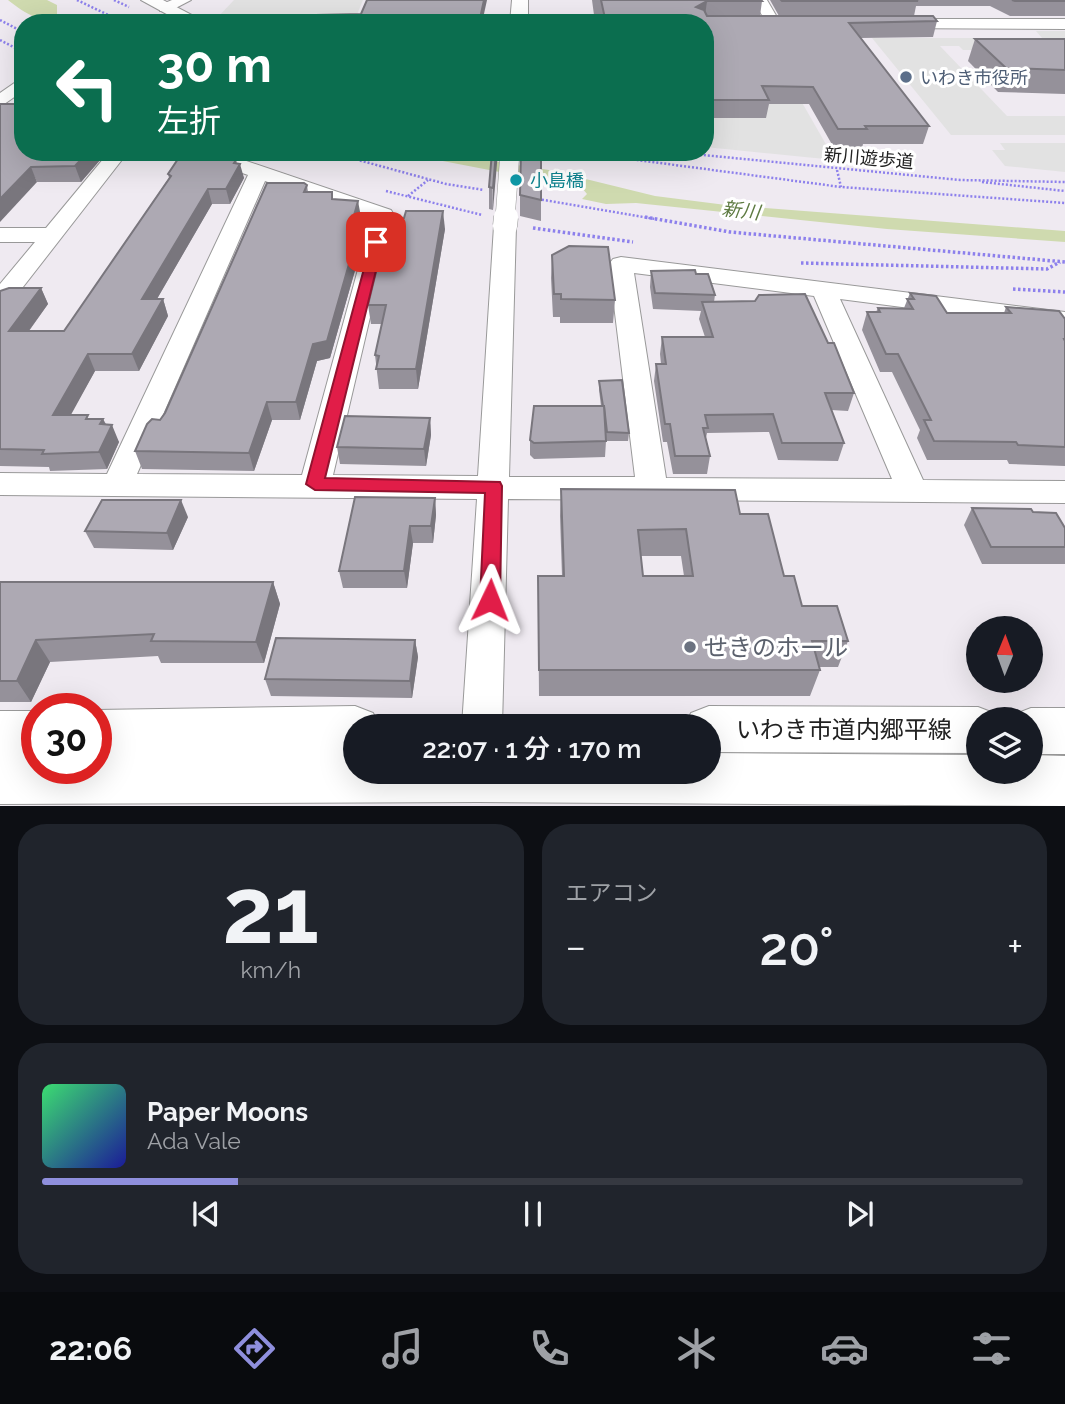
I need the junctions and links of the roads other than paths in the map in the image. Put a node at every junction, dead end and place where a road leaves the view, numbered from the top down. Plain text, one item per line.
1 (149, 0) edge
2 (184, 0) edge
3 (760, 0) edge
4 (165, 8) junction
5 (178, 14) edge
6 (747, 24) edge
7 (781, 24) joint
8 (871, 24) edge
9 (1065, 24) edge
10 (14, 85) edge
11 (0, 102) edge
12 (112, 161) edge
13 (224, 161) edge
14 (509, 161) edge
15 (258, 174) junction
16 (0, 235) edge
17 (51, 235) junction
18 (824, 290) junction
19 (0, 300) edge
20 (1065, 320) edge
21 (118, 483) junction
22 (0, 484) edge
23 (315, 484) junction
24 (494, 486) junction
25 (652, 489) junction
26 (913, 491) junction
27 (1065, 492) edge
28 (483, 714) edge
29 (343, 729) edge
30 (721, 729) edge
31 (966, 730) edge
32 (1043, 730) edge
33 (1065, 731) edge
34 (112, 733) edge
35 (0, 734) edge
36 (21, 734) edge
37 (0, 779) edge
38 (1065, 781) edge
39 (478, 785) edge

1 - 4 street
2 - 4 street
3 - 7 street
4 - 5 street
6 - 7 street
8 - 9 street
10 - 11 street
12 - 17 street
13 - 15 street
14 - 24 street, bridge
15 - 21 street
15 - 23 street
16 - 17 street
17 - 19 street
18 - 20 street
18 - 25 street
18 - 26 street
21 - 22 street
21 - 23 street
23 - 24 street
24 - 25 street
24 - 28 street
25 - 26 street
26 - 27 street
29 - 34 street
30 - 31 street, いわき市道内郷平線
32 - 33 street
35 - 36 street
37 - 39 street
38 - 39 street

